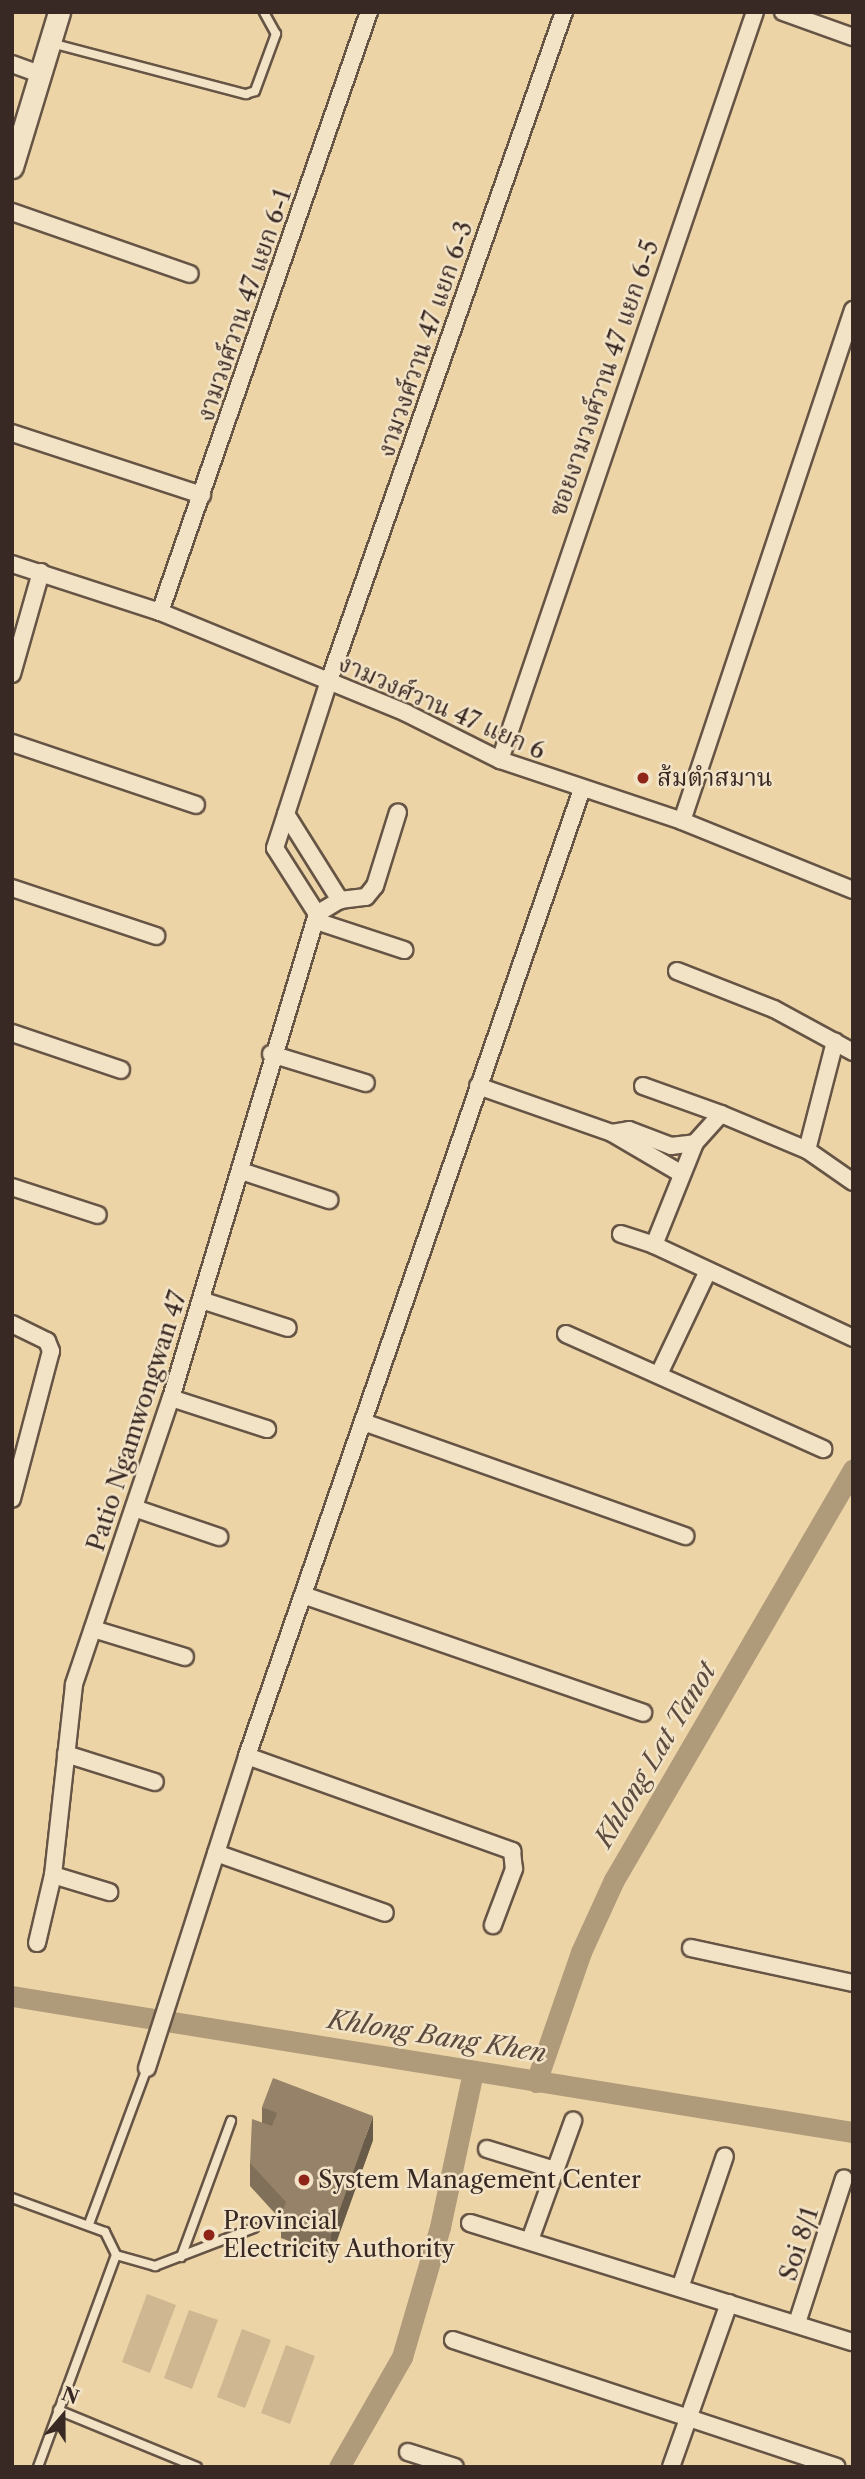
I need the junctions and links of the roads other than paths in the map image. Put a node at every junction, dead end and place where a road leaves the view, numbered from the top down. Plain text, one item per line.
1 (59, 12) edge
2 (264, 12) edge
3 (369, 12) edge
4 (564, 12) edge
5 (755, 12) edge
6 (783, 12) edge
7 (853, 37) edge
8 (50, 43) junction
9 (12, 64) edge
10 (40, 74) junction
11 (12, 167) edge
12 (12, 212) edge
13 (190, 274) dead end
14 (853, 310) edge
15 (12, 433) edge
16 (202, 495) junction
17 (12, 564) edge
18 (41, 572) junction
19 (160, 612) junction
20 (12, 674) edge
21 (329, 681) junction
22 (12, 743) edge
23 (500, 760) junction
24 (581, 792) junction
25 (197, 805) dead end
26 (398, 812) dead end
27 (286, 814) junction
28 (682, 821) junction
29 (12, 888) edge
30 (853, 890) edge
31 (340, 900) junction
32 (316, 918) junction
33 (156, 936) dead end
34 (404, 950) dead end
35 (677, 971) dead end
36 (12, 1033) edge
37 (835, 1042) junction
38 (853, 1052) edge
39 (271, 1054) junction
40 (121, 1070) dead end
41 (366, 1083) dead end
42 (478, 1086) junction
43 (643, 1086) dead end
44 (721, 1114) junction
45 (612, 1133) junction
46 (695, 1143) junction
47 (807, 1150) junction
48 (241, 1171) junction
49 (682, 1174) junction
50 (853, 1182) edge
51 (12, 1187) edge
52 (329, 1200) dead end
53 (98, 1215) dead end
54 (621, 1234) dead end
55 (654, 1245) junction
56 (708, 1271) junction
57 (201, 1300) junction
58 (12, 1324) edge
59 (288, 1328) dead end
60 (566, 1334) dead end
61 (853, 1338) edge
62 (659, 1374) junction
63 (171, 1398) junction
64 (363, 1422) junction
65 (267, 1429) dead end
66 (823, 1449) dead end
67 (17, 1455) edge
68 (12, 1499) edge
69 (134, 1508) junction
70 (685, 1536) dead end
71 (219, 1537) dead end
72 (303, 1595) junction
73 (93, 1629) junction
74 (185, 1657) dead end
75 (643, 1713) dead end
76 (66, 1754) junction
77 (247, 1756) junction
78 (155, 1782) dead end
79 (216, 1853) junction
80 (53, 1875) junction
81 (109, 1892) dead end
82 (385, 1913) dead end
83 (494, 1924) dead end
84 (37, 1942) dead end
85 (691, 1948) dead end
86 (853, 1983) edge
87 (147, 2067) joint
88 (231, 2121) dead end
89 (573, 2121) dead end
90 (487, 2149) dead end
91 (725, 2156) dead end
92 (555, 2171) junction
93 (844, 2178) dead end
94 (12, 2198) edge
95 (470, 2223) dead end
96 (89, 2224) junction
97 (254, 2228) dead end
98 (530, 2240) junction
99 (116, 2255) junction
100 (181, 2257) junction
101 (680, 2288) junction
102 (729, 2303) junction
103 (797, 2323) junction
104 (453, 2340) dead end
105 (853, 2342) edge
106 (58, 2410) junction
107 (688, 2418) junction
108 (408, 2452) dead end
109 (38, 2467) edge
110 (197, 2467) edge
111 (455, 2467) edge
112 (671, 2467) edge
113 (837, 2467) edge

1 - 8 street
2 - 8 lane
3 - 16 street, งามวงศ์วาน 47 แยก 6-1
4 - 21 street, งามวงศ์วาน 47 แยก 6-3
5 - 23 street, ซอยงามวงศ์วาน 47 แยก 6-5
6 - 7 street
8 - 10 street
9 - 10 street
10 - 11 street
12 - 13 street
14 - 28 street
15 - 16 street
16 - 19 street, งามวงศ์วาน 47 แยก 6-1
17 - 18 street, งามวงศ์วาน 47 แยก 6
18 - 19 street, งามวงศ์วาน 47 แยก 6
18 - 20 street
19 - 21 street, งามวงศ์วาน 47 แยก 6
21 - 23 street, งามวงศ์วาน 47 แยก 6
21 - 27 street, งามวงศ์วาน 47 แยก 6-3
22 - 25 street
23 - 24 street, งามวงศ์วาน 47 แยก 6
24 - 28 street, งามวงศ์วาน 47 แยก 6
24 - 42 street
26 - 31 street
27 - 31 street
27 - 32 street, งามวงศ์วาน 47 แยก 6-3
28 - 30 street, งามวงศ์วาน 47 แยก 6
29 - 33 street
31 - 32 street
32 - 34 street
32 - 39 street, Patio Ngamwongwan 47
35 - 37 street
36 - 40 street
37 - 38 street
37 - 47 street
39 - 41 street
39 - 48 street, Patio Ngamwongwan 47
42 - 45 street
42 - 64 street
43 - 44 street
44 - 46 street
44 - 47 street
45 - 46 street
45 - 49 street
46 - 49 street
47 - 50 street
48 - 52 street
48 - 57 street, Patio Ngamwongwan 47
49 - 55 street
51 - 53 street
54 - 55 street
55 - 56 street
56 - 61 street
56 - 62 street
57 - 59 street
57 - 63 street, Patio Ngamwongwan 47
58 - 67 street
60 - 62 street
62 - 66 street
63 - 65 street
63 - 69 street, Patio Ngamwongwan 47
64 - 70 street
64 - 72 street
67 - 68 street
69 - 71 street
69 - 73 street, Patio Ngamwongwan 47
72 - 75 street
72 - 77 street
73 - 74 street
73 - 76 street, Patio Ngamwongwan 47
76 - 78 street
76 - 80 street, Patio Ngamwongwan 47
77 - 79 street
77 - 83 street
79 - 82 street
79 - 87 street
80 - 81 street
80 - 84 street, Patio Ngamwongwan 47
85 - 86 street
87 - 96 lane
88 - 100 lane
89 - 92 street
90 - 92 street
91 - 101 street
92 - 98 street
93 - 103 street, Soi 8/1
94 - 96 lane
95 - 98 street
96 - 99 lane
97 - 100 lane
98 - 101 street
99 - 100 lane
99 - 106 lane
101 - 102 street
102 - 103 street
102 - 107 street
103 - 105 street
104 - 107 street
106 - 109 lane
106 - 110 lane
107 - 112 street
107 - 113 street
108 - 111 street

